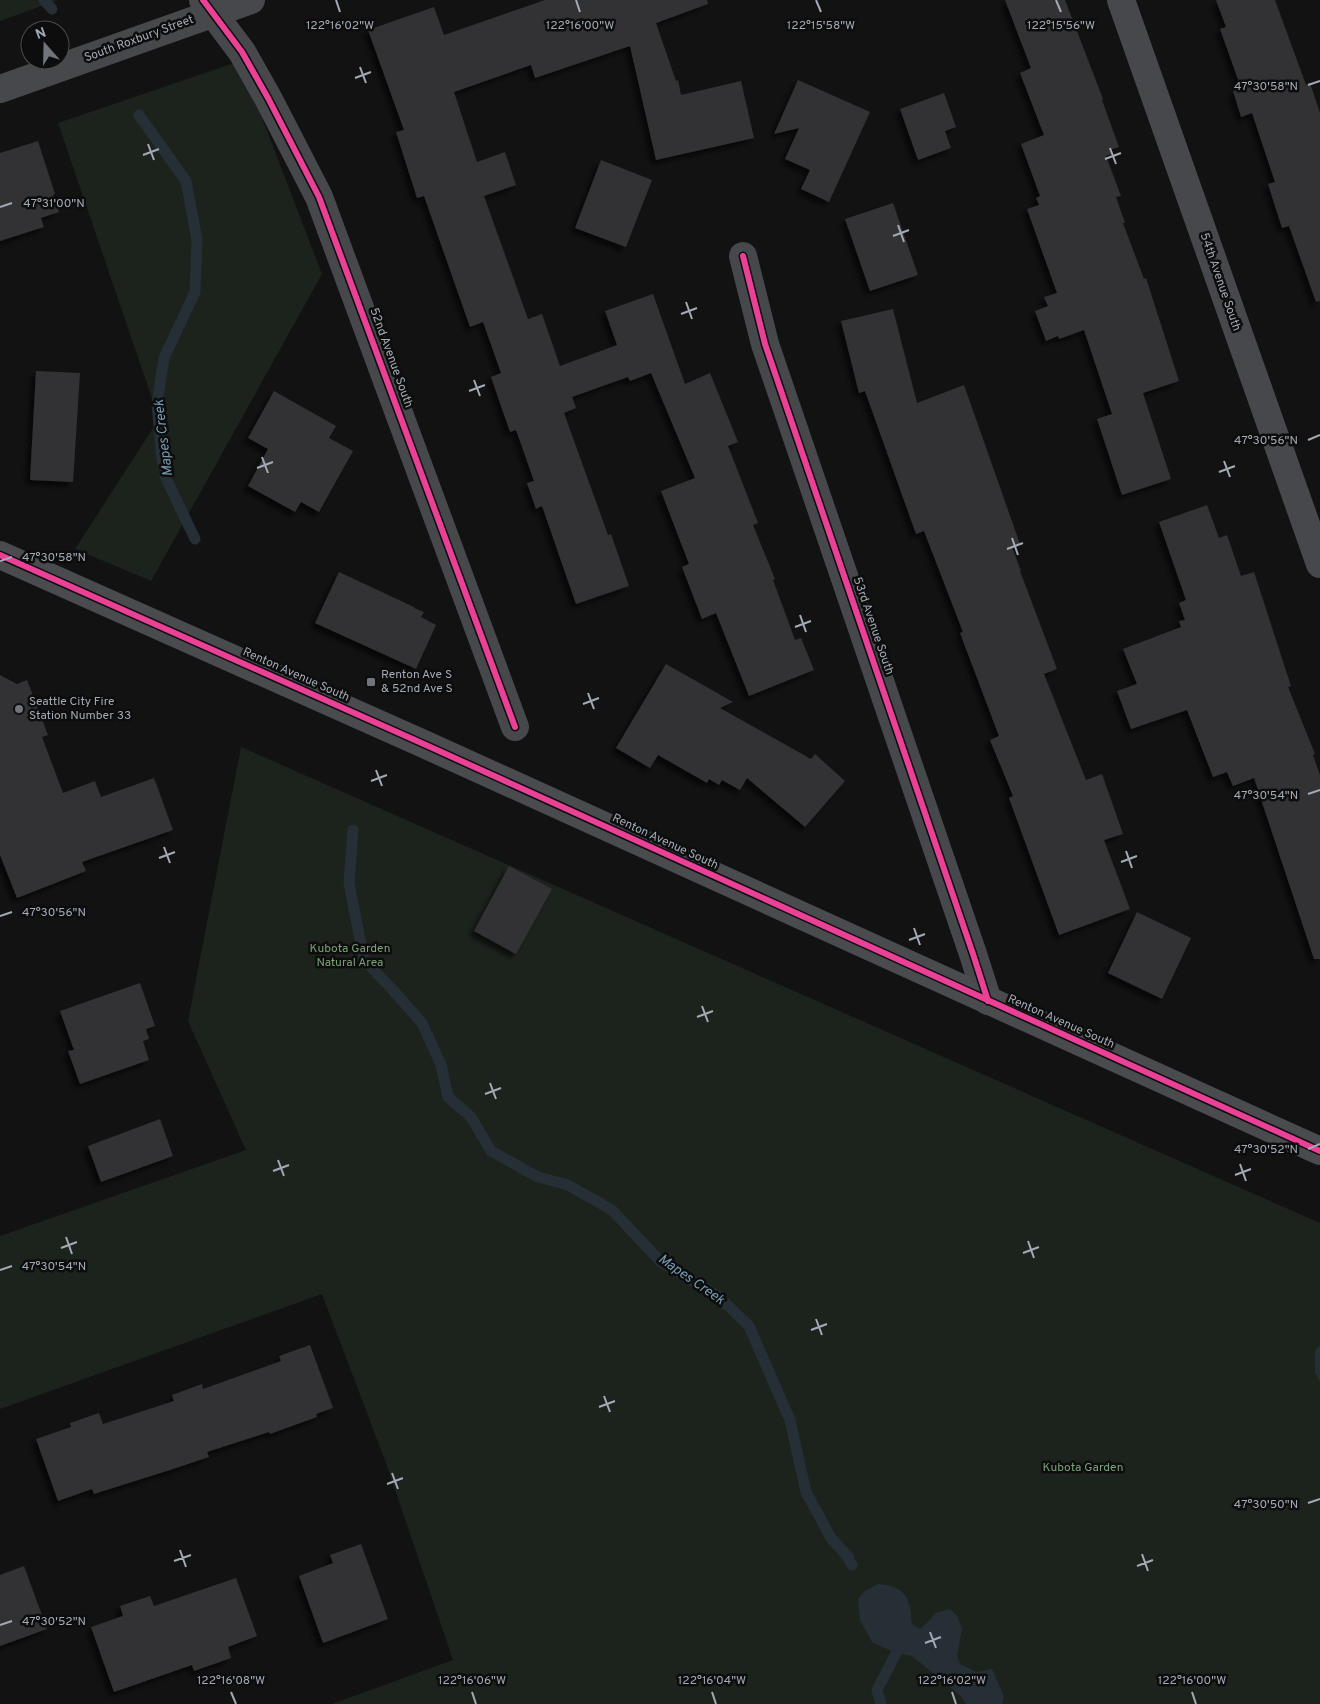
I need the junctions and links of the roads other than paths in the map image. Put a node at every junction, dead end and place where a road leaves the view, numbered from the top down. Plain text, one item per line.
1 (1121, 0) edge
2 (246, 1) edge
3 (208, 7) edge
4 (0, 89) edge
5 (743, 256) dead end
6 (0, 555) edge
7 (1320, 564) edge
8 (515, 727) dead end
9 (988, 1002) junction
10 (1320, 1152) edge

1 - 7 street, 54th Avenue South
2 - 3 street, South Roxbury Street
3 - 4 street, South Roxbury Street
3 - 8 street, 52nd Avenue South
5 - 9 street, 53rd Avenue South
6 - 9 main road, Renton Avenue South
9 - 10 main road, Renton Avenue South

